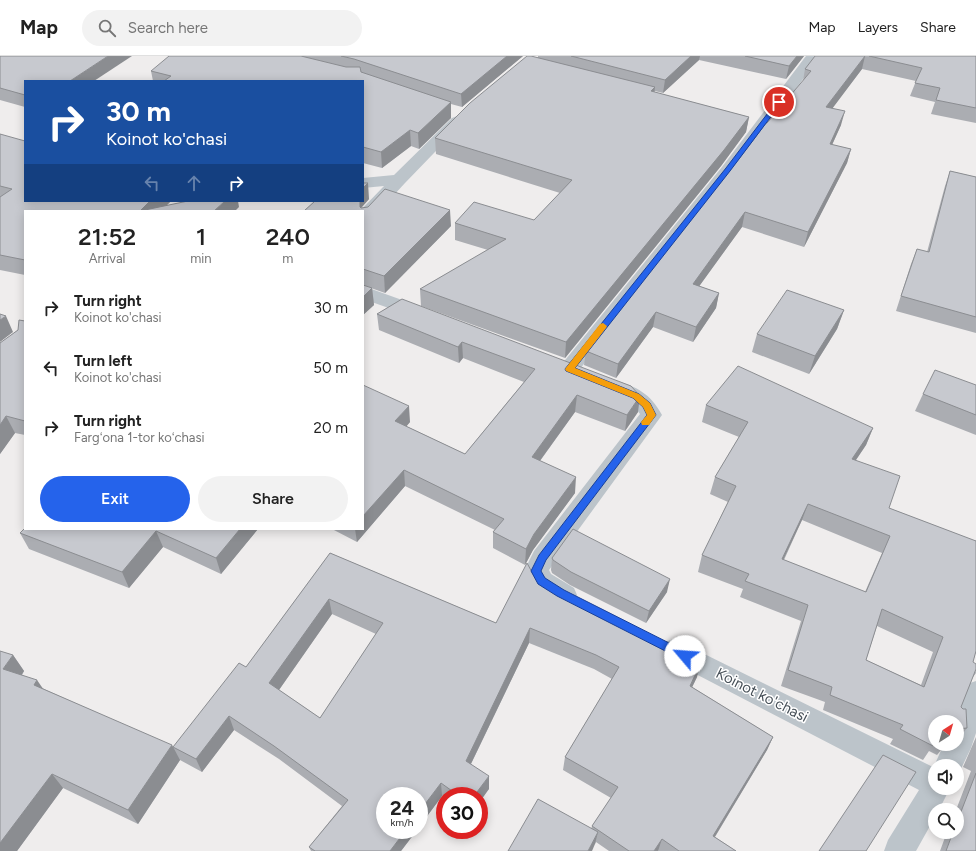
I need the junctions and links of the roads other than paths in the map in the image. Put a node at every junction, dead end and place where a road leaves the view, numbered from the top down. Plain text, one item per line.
1 (813, 56) edge
2 (461, 111) edge
3 (399, 179) junction
4 (364, 183) edge
5 (364, 217) edge
6 (364, 292) edge
7 (444, 322) edge
8 (547, 360) edge
9 (585, 375) junction
10 (582, 604) edge
11 (652, 639) edge
12 (976, 693) edge
13 (952, 759) edge
14 (928, 779) edge
15 (932, 795) edge
16 (899, 851) edge

1 - 9 street
2 - 3 street
3 - 4 street
3 - 5 street
6 - 7 street
8 - 9 street
9 - 10 street
11 - 14 street, Koinot ko'chasi
12 - 13 street
15 - 16 street

